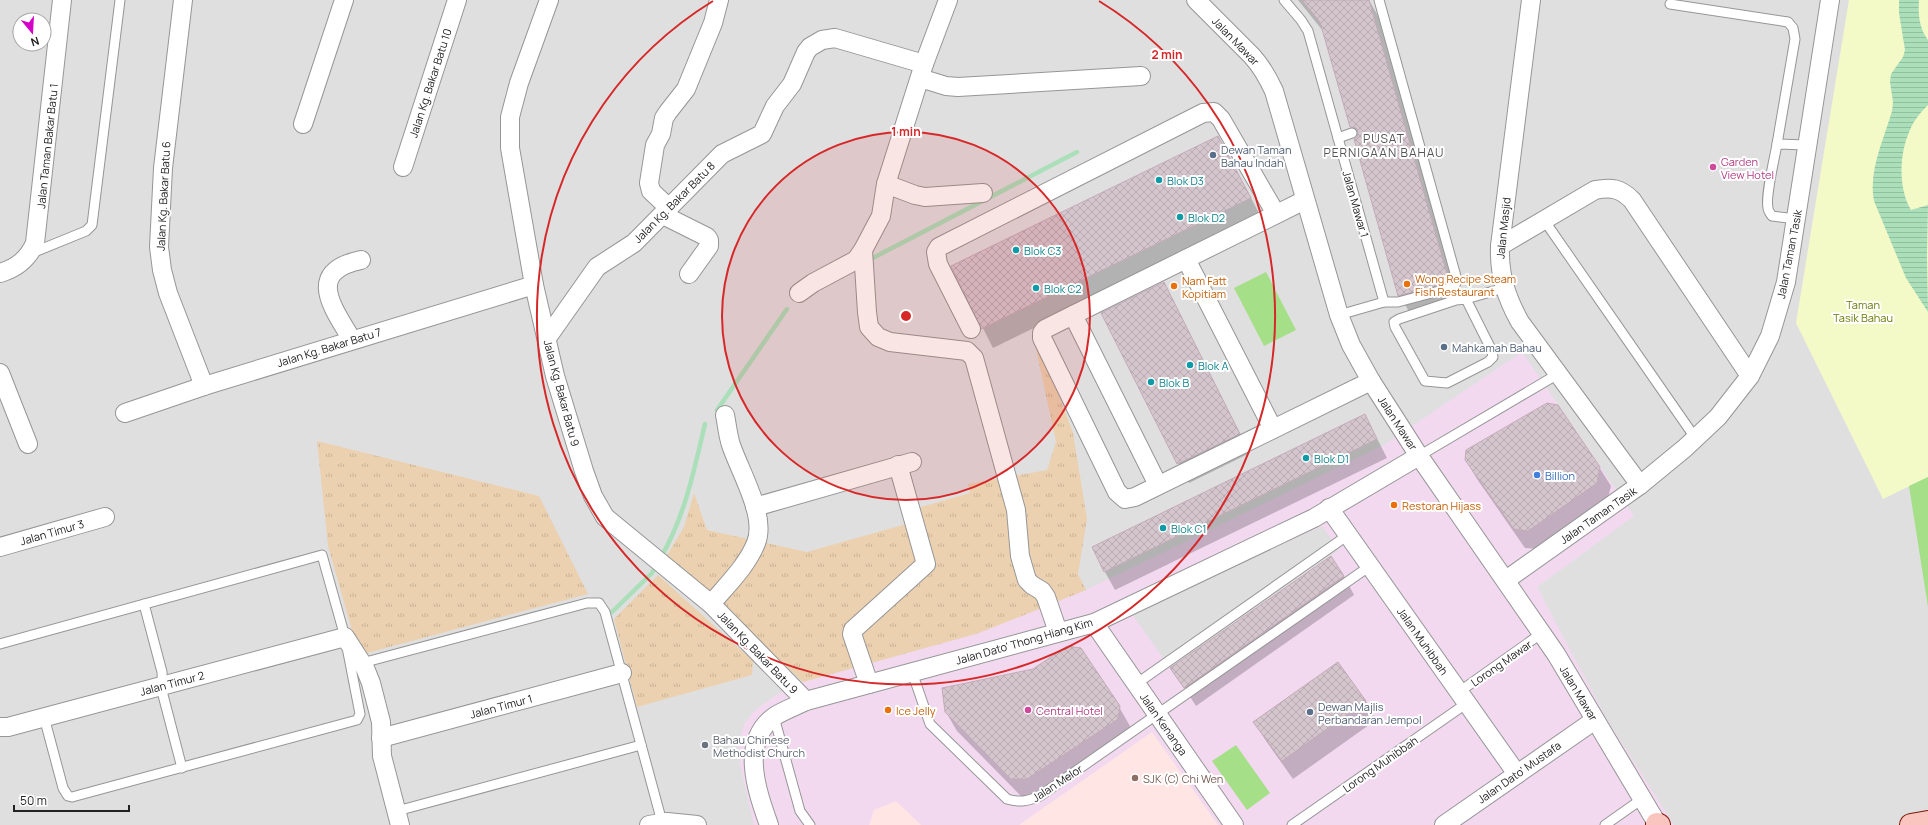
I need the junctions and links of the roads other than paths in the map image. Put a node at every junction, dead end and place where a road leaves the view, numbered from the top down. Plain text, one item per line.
1 (62, 0) edge
2 (120, 0) edge
3 (183, 0) edge
4 (344, 0) edge
5 (457, 0) edge
6 (549, 0) edge
7 (719, 0) edge
8 (948, 0) edge
9 (1196, 0) edge
10 (1284, 0) edge
11 (1379, 0) edge
12 (1531, 0) edge
13 (1830, 0) edge
14 (1670, 4) dead end
15 (922, 71) junction
16 (1141, 76) dead end
17 (303, 124) dead end
18 (1352, 133) dead end
19 (1338, 138) junction
20 (1777, 144) junction
21 (1808, 145) junction
22 (402, 167) dead end
23 (886, 184) junction
24 (983, 193) dead end
25 (1305, 200) junction
26 (666, 212) junction
27 (1276, 214) junction
28 (1796, 219) junction
29 (1544, 220) junction
30 (1500, 246) junction
31 (30, 253) junction
32 (864, 259) junction
33 (1186, 259) junction
34 (361, 260) dead end
35 (0, 273) edge
36 (689, 274) dead end
37 (534, 285) junction
38 (1504, 288) junction
39 (799, 293) dead end
40 (1466, 299) junction
41 (1384, 302) junction
42 (1339, 314) junction
43 (1073, 315) junction
44 (971, 329) dead end
45 (546, 338) junction
46 (352, 340) junction
47 (0, 373) edge
48 (1558, 374) junction
49 (1750, 376) junction
50 (1371, 381) junction
51 (204, 386) junction
52 (125, 413) dead end
53 (725, 415) dead end
54 (1273, 429) junction
55 (1696, 438) junction
56 (28, 444) dead end
57 (1419, 456) junction
58 (1158, 485) junction
59 (1640, 485) junction
60 (755, 507) junction
61 (1329, 508) junction
62 (105, 517) dead end
63 (1348, 535) junction
64 (0, 547) edge
65 (1370, 566) junction
66 (1506, 580) junction
67 (144, 604) junction
68 (711, 604) junction
69 (1094, 623) junction
70 (1058, 632) junction
71 (1542, 633) junction
72 (345, 637) junction
73 (0, 644) edge
74 (362, 663) junction
75 (912, 672) junction
76 (622, 673) junction
77 (869, 684) junction
78 (1136, 684) junction
79 (162, 685) junction
80 (1463, 698) junction
81 (806, 701) junction
82 (1157, 714) junction
83 (44, 717) junction
84 (774, 717) junction
85 (1595, 720) junction
86 (0, 727) edge
87 (381, 738) junction
88 (641, 745) junction
89 (182, 768) junction
90 (1517, 774) junction
91 (1642, 799) junction
92 (399, 818) edge
93 (1928, 822) edge
94 (663, 824) edge
95 (697, 825) edge
96 (769, 825) edge
97 (810, 825) edge
98 (1234, 825) edge
99 (1292, 825) edge
100 (1444, 825) edge
101 (1605, 825) edge
102 (1658, 825) edge
103 (1911, 825) edge

1 - 31 street, Jalan Taman Bakar Batu 1
2 - 31 lane
3 - 51 street, Jalan Kg. Bakar Batu 6
4 - 17 street
5 - 22 street, Jalan Kg. Bakar Batu 10
6 - 37 street, Jalan Kg. Bakar Batu 9
7 - 26 street
8 - 15 street
9 - 25 street, Jalan Mawar
10 - 19 lane, Jalan Mawar 1
11 - 41 lane
12 - 30 street, Jalan Masjid
13 - 21 street, Jalan Taman Tasik
14 - 20 lane
15 - 16 street, Jalan Kg. Bakar Batu 8
15 - 23 street
15 - 26 street, Jalan Kg. Bakar Batu 8
18 - 19 lane
19 - 41 lane, Jalan Mawar 1
20 - 21 lane
20 - 28 lane
21 - 28 street, Jalan Taman Tasik
23 - 24 street
23 - 32 street
25 - 27 street
25 - 42 street, Jalan Mawar
26 - 36 street
26 - 45 street, Jalan Kg. Bakar Batu 8
27 - 33 street
27 - 44 street
28 - 49 street, Jalan Taman Tasik
29 - 30 street
29 - 49 street
29 - 55 lane
30 - 38 street, Jalan Masjid
31 - 35 street, Jalan Taman Bakar Batu 1
32 - 39 street
32 - 70 street
33 - 43 street
33 - 54 street
34 - 46 street
37 - 45 street, Jalan Kg. Bakar Batu 9
37 - 46 street, Jalan Kg. Bakar Batu 7
38 - 40 lane
38 - 48 street, Jalan Masjid
40 - 40 lane
41 - 42 lane
42 - 50 street, Jalan Mawar
43 - 58 street
43 - 58 street
45 - 68 street, Jalan Kg. Bakar Batu 9
46 - 51 street, Jalan Kg. Bakar Batu 7
47 - 56 street
48 - 57 lane
48 - 59 street, Jalan Masjid
49 - 55 street, Jalan Taman Tasik
50 - 54 street
50 - 57 street, Jalan Mawar
51 - 52 street, Jalan Kg. Bakar Batu 7
53 - 60 street
54 - 58 street
55 - 59 street, Jalan Taman Tasik
57 - 61 street, Jalan Dato' Thong Hiang Kim
57 - 66 street, Jalan Mawar
59 - 66 street, Jalan Taman Tasik
60 - 68 street
60 - 77 street
61 - 63 street, Jalan Muhibbah
61 - 69 street, Jalan Dato' Thong Hiang Kim
62 - 64 street, Jalan Timur 3
63 - 65 street, Jalan Muhibbah
63 - 78 lane
65 - 80 street, Jalan Muhibbah
65 - 82 lane, Jalan Melor
66 - 71 street, Jalan Mawar
67 - 72 lane
67 - 73 lane
67 - 79 lane
68 - 81 street, Jalan Kg. Bakar Batu 9
69 - 70 street, Jalan Dato' Thong Hiang Kim
69 - 78 street, Jalan Kenanga
70 - 75 street, Jalan Dato' Thong Hiang Kim
71 - 80 lane, Lorong Mawar
71 - 85 street, Jalan Mawar
72 - 74 street
72 - 79 street, Jalan Timur 2
72 - 89 lane
74 - 76 lane
74 - 87 street
75 - 77 street, Jalan Dato' Thong Hiang Kim
75 - 82 lane, Jalan Melor
76 - 87 street, Jalan Timur 1
76 - 88 lane
77 - 81 street, Jalan Dato' Thong Hiang Kim
78 - 82 street, Jalan Kenanga
79 - 83 street, Jalan Timur 2
79 - 89 lane
80 - 90 street, Jalan Muhibbah
80 - 99 lane, Lorong Muhibbah
81 - 84 street, Jalan Dato' Thong Hiang Kim
82 - 98 street, Jalan Kenanga
83 - 86 street, Jalan Timur 2
83 - 89 lane
84 - 96 street
84 - 97 lane
85 - 90 street, Jalan Dato' Mustafa
85 - 91 street, Jalan Mawar
87 - 92 street
88 - 92 lane
88 - 94 lane
90 - 100 street, Jalan Dato' Mustafa
91 - 101 lane
91 - 102 street, Jalan Mawar
93 - 103 main road
94 - 95 street

